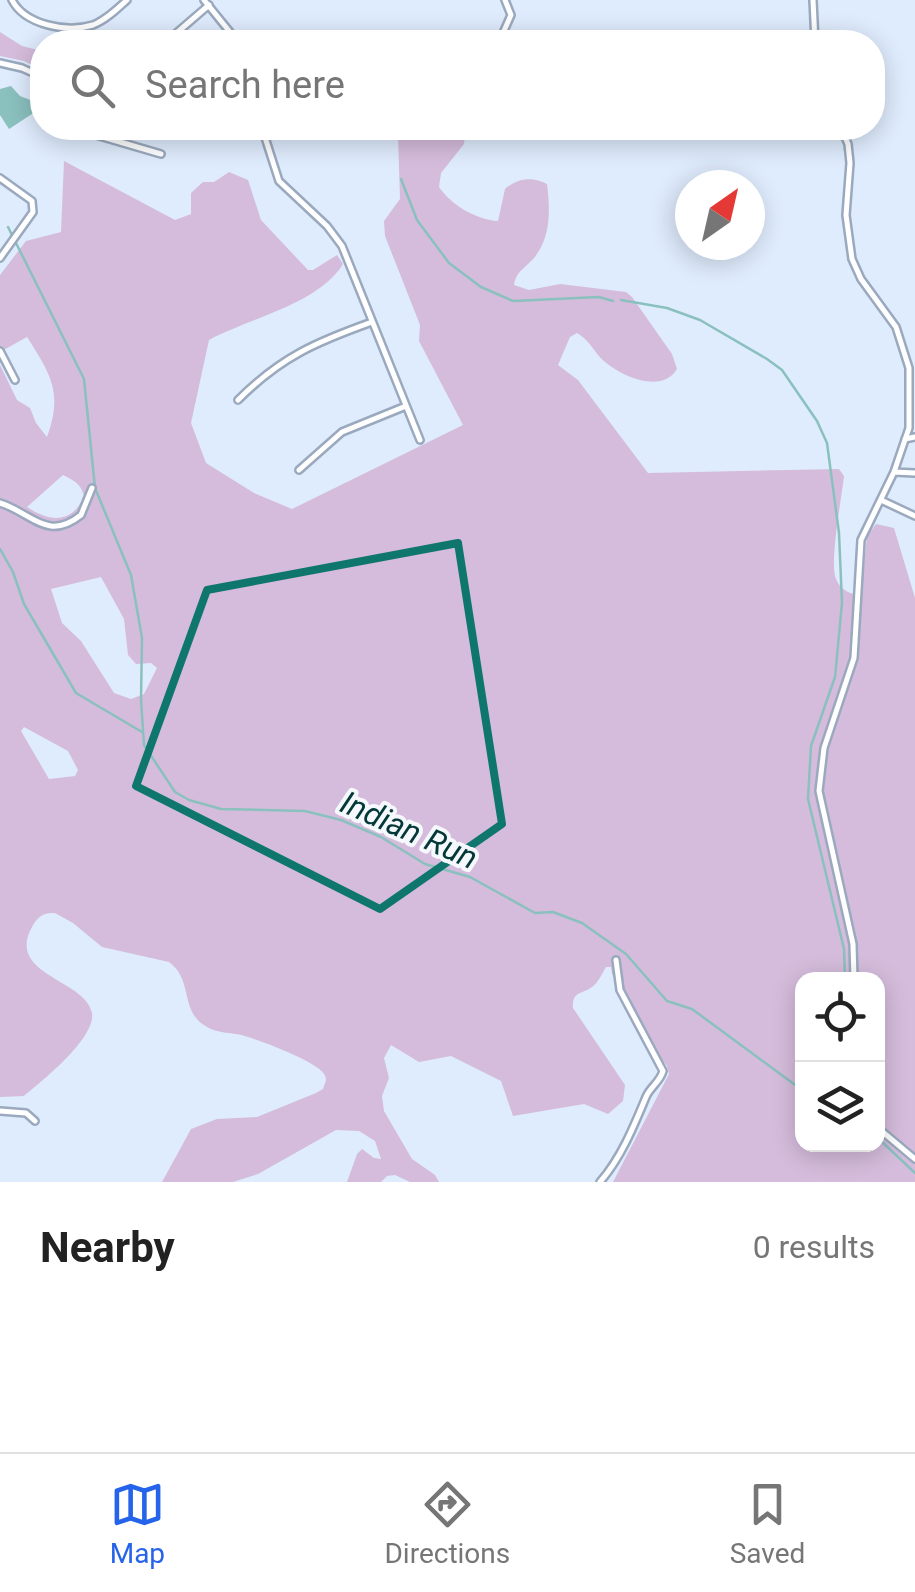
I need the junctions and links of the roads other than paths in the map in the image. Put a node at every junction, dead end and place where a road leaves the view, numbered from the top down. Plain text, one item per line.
1 (12, 0) edge
2 (127, 0) edge
3 (505, 0) edge
4 (813, 0) edge
5 (207, 2) edge
6 (178, 30) edge
7 (229, 30) edge
8 (504, 30) edge
9 (814, 30) edge
10 (0, 63) edge
11 (30, 72) edge
12 (113, 140) edge
13 (266, 140) edge
14 (846, 140) edge
15 (160, 154) dead end
16 (0, 178) edge
17 (0, 258) edge
18 (372, 322) junction
19 (0, 351) edge
20 (15, 380) dead end
21 (238, 400) dead end
22 (406, 406) junction
23 (915, 436) edge
24 (905, 439) junction
25 (420, 440) dead end
26 (299, 470) dead end
27 (894, 472) junction
28 (915, 472) edge
29 (92, 488) dead end
30 (880, 500) junction
31 (0, 503) edge
32 (915, 516) edge
33 (616, 960) dead end
34 (854, 972) edge
35 (0, 1111) edge
36 (34, 1121) dead end
37 (885, 1134) edge
38 (915, 1159) edge
39 (600, 1182) edge

1 - 2 street
3 - 8 street
4 - 9 street
5 - 6 street
5 - 7 street
10 - 11 street
12 - 15 street
13 - 18 street
14 - 24 street
16 - 17 street
18 - 21 street
18 - 22 street
19 - 20 street
22 - 25 street
22 - 26 street
23 - 24 street
24 - 27 street
27 - 28 street
27 - 30 street
29 - 31 street
30 - 32 street
30 - 34 street
33 - 39 street
35 - 36 street
37 - 38 street

